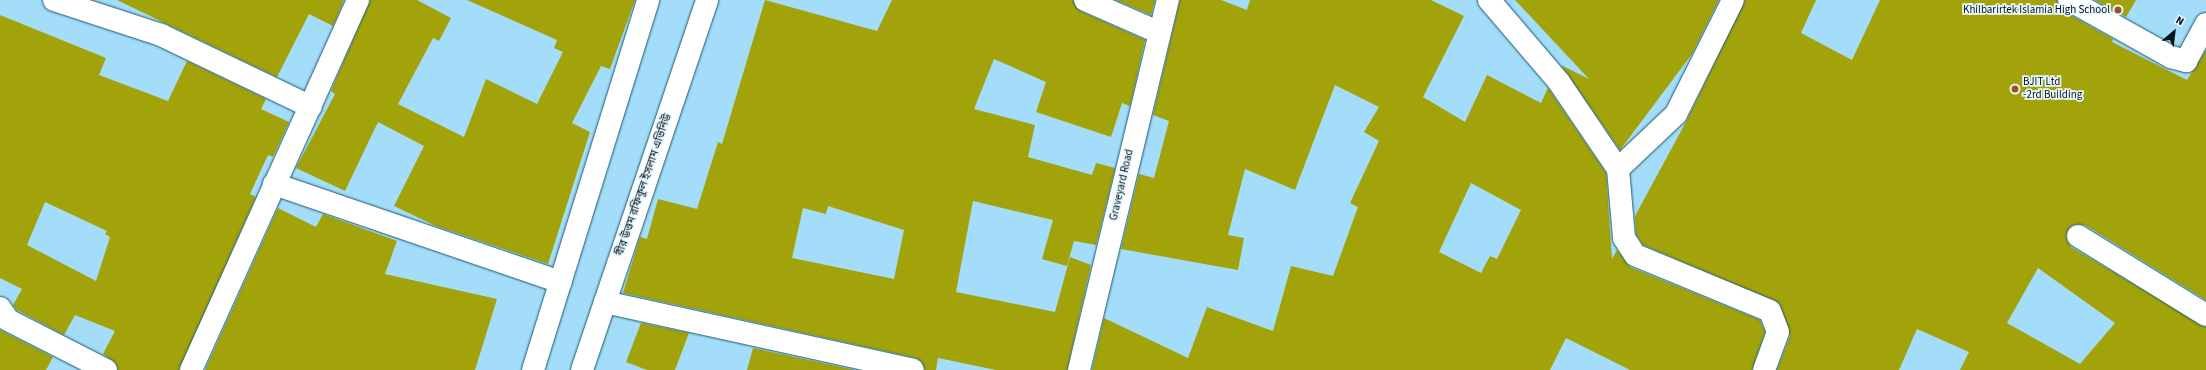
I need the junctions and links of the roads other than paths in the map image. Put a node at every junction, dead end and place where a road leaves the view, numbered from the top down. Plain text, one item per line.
1 (54, 0) edge
2 (358, 0) edge
3 (648, 0) edge
4 (707, 0) edge
5 (1085, 0) edge
6 (1168, 0) edge
7 (1489, 0) edge
8 (1733, 0) edge
9 (2069, 0) edge
10 (2206, 24) edge
11 (1158, 32) junction
12 (311, 107) junction
13 (1618, 169) junction
14 (274, 184) junction
15 (2078, 236) dead end
16 (561, 282) junction
17 (605, 302) junction
18 (0, 308) edge
19 (2206, 315) edge
20 (106, 370) edge
21 (191, 370) edge
22 (533, 370) edge
23 (582, 370) edge
24 (913, 370) edge
25 (1079, 370) edge
26 (1764, 370) edge

1 - 12 street
2 - 12 street
3 - 16 street
4 - 17 street, বীর উত্তম রফিকুল ইসলাম এভিনিউ
5 - 11 street
6 - 11 street, Graveyard Road
7 - 13 street
8 - 13 street
9 - 10 street
11 - 25 street, Graveyard Road
12 - 14 street
13 - 26 street
14 - 16 street
14 - 21 street
15 - 19 street
16 - 22 street
17 - 23 street, বীর উত্তম রফিকুল ইসলাম এভিনিউ
17 - 24 street
18 - 20 street

